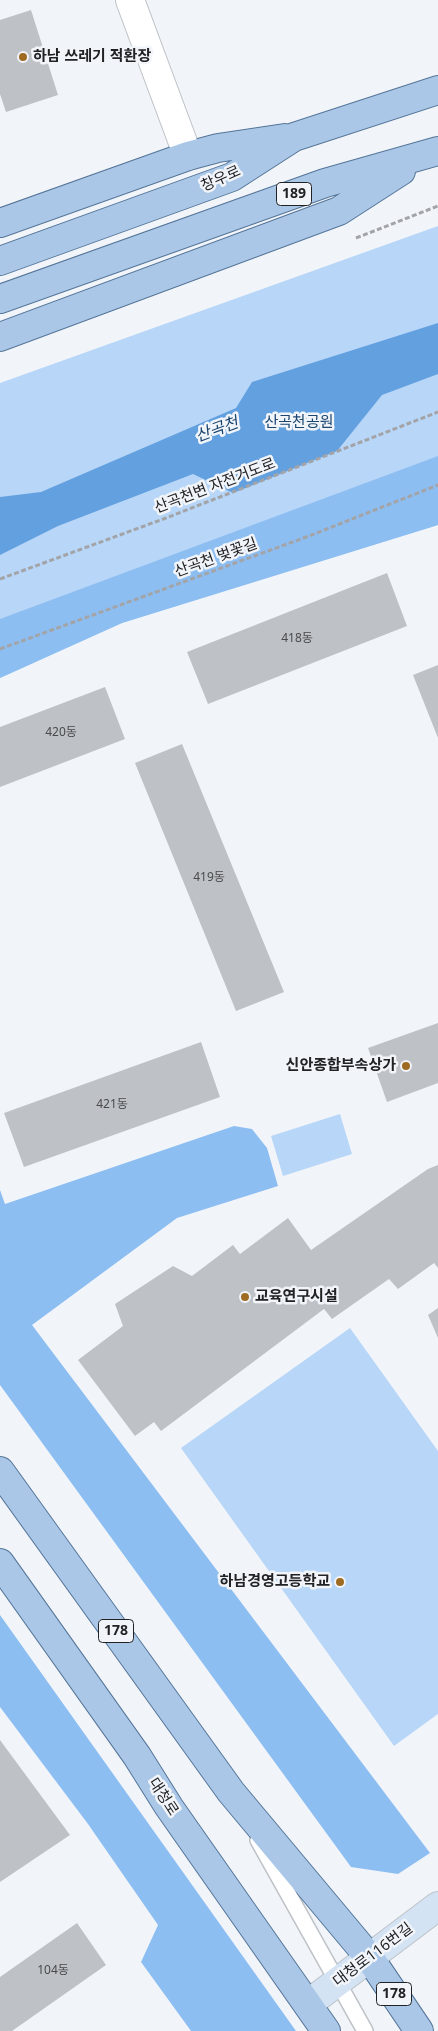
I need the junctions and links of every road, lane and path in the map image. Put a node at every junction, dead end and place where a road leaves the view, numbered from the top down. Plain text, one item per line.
1 (130, 0) edge
2 (438, 90) edge
3 (294, 137) junction
4 (431, 154) edge
5 (188, 156) junction
6 (0, 223) edge
7 (0, 261) edge
8 (0, 299) edge
9 (0, 337) edge
10 (438, 412) edge
11 (438, 485) edge
12 (0, 579) edge
13 (0, 649) edge
14 (0, 1471) edge
15 (0, 1563) edge
16 (231, 1792) junction
17 (438, 1906) edge
18 (369, 1957) junction
19 (337, 1981) junction
20 (308, 2004) junction
21 (326, 2031) edge
22 (365, 2031) edge
23 (419, 2031) edge

1 - 5 street
2 - 3 main road, 창우로
3 - 5 main road
3 - 7 main road, 창우로
4 - 8 main road, 189
4 - 9 main road
5 - 6 main road
10 - 12 path, 산곡천변 자전거도로
11 - 13 path, 산곡천 벚꽃길
14 - 16 main road, 178
15 - 20 main road, 대청로
16 - 18 main road, 178
16 - 19 lane
17 - 18 main road, 대청로116번길
18 - 19 main road, 대청로116번길
18 - 23 main road, 178
19 - 20 main road, 대청로116번길
19 - 22 lane
20 - 21 main road, 대청로

